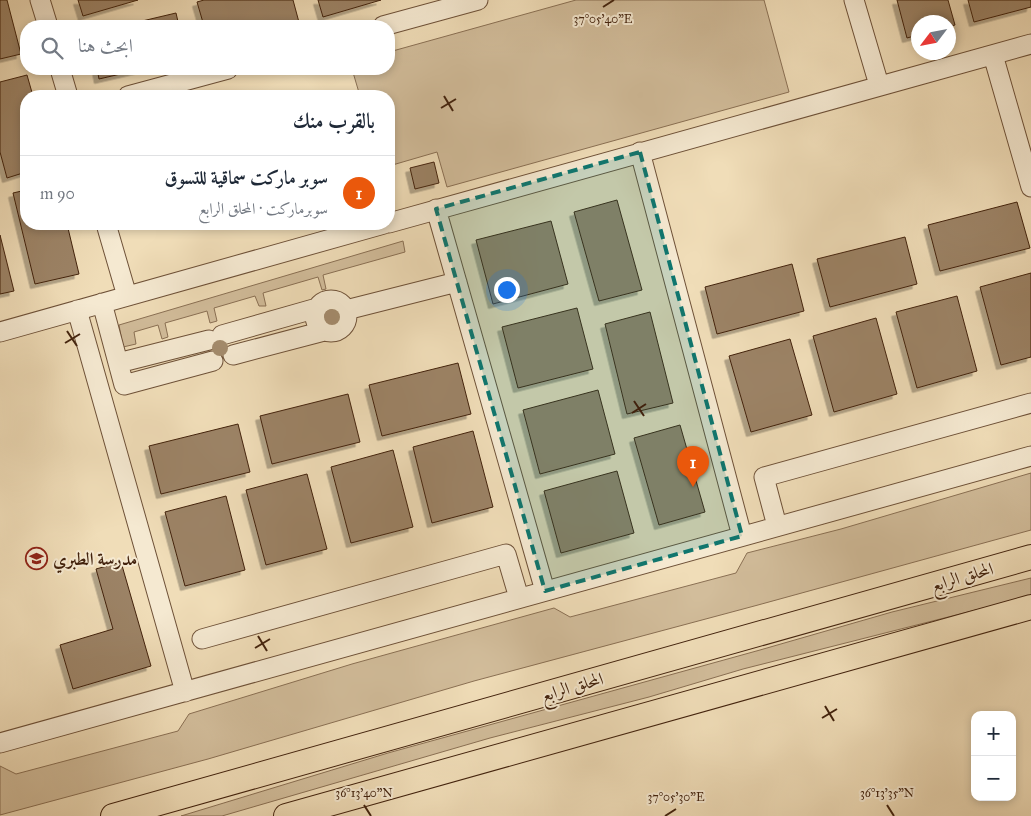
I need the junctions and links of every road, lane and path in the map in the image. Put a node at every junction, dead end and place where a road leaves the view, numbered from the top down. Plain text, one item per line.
1 (40, 0) edge
2 (478, 0) edge
3 (854, 0) edge
4 (440, 5) edge
5 (46, 20) edge
6 (395, 22) edge
7 (1031, 44) edge
8 (994, 55) junction
9 (62, 75) edge
10 (206, 75) edge
11 (879, 85) junction
12 (66, 90) edge
13 (150, 90) edge
14 (640, 152) junction
15 (1031, 187) edge
16 (436, 209) junction
17 (395, 220) edge
18 (108, 230) edge
19 (363, 230) edge
20 (457, 282) junction
21 (127, 296) junction
22 (102, 303) junction
23 (317, 308) junction
24 (77, 310) junction
25 (346, 310) junction
26 (324, 331) junction
27 (0, 332) edge
28 (216, 337) junction
29 (232, 355) junction
30 (118, 362) junction
31 (213, 362) junction
32 (1031, 403) edge
33 (1031, 456) edge
34 (777, 526) junction
35 (742, 536) junction
36 (1031, 557) edge
37 (545, 591) junction
38 (519, 598) junction
39 (1031, 607) edge
40 (202, 639) dead end
41 (184, 692) junction
42 (0, 743) edge
43 (113, 816) edge
44 (286, 816) edge

1 - 5 street
2 - 4 street
3 - 11 street
4 - 6 street
7 - 8 street
8 - 11 street
8 - 15 street
9 - 12 street
10 - 13 street
11 - 14 street
14 - 16 street
14 - 35 street
16 - 17 street
16 - 20 street
18 - 21 street
19 - 21 street
20 - 25 street
20 - 37 street
21 - 22 street
22 - 24 street
22 - 30 street
23 - 25 street
23 - 26 street
23 - 28 street
24 - 27 street
24 - 41 street
25 - 26 street
26 - 29 street
28 - 29 street
28 - 30 street
28 - 31 street
29 - 31 street
30 - 31 street
32 - 34 street
33 - 34 street
34 - 35 street
35 - 37 street
36 - 43 main road, المحلق الرابع
37 - 38 street
38 - 40 street
38 - 41 street
39 - 44 main road
41 - 42 street

